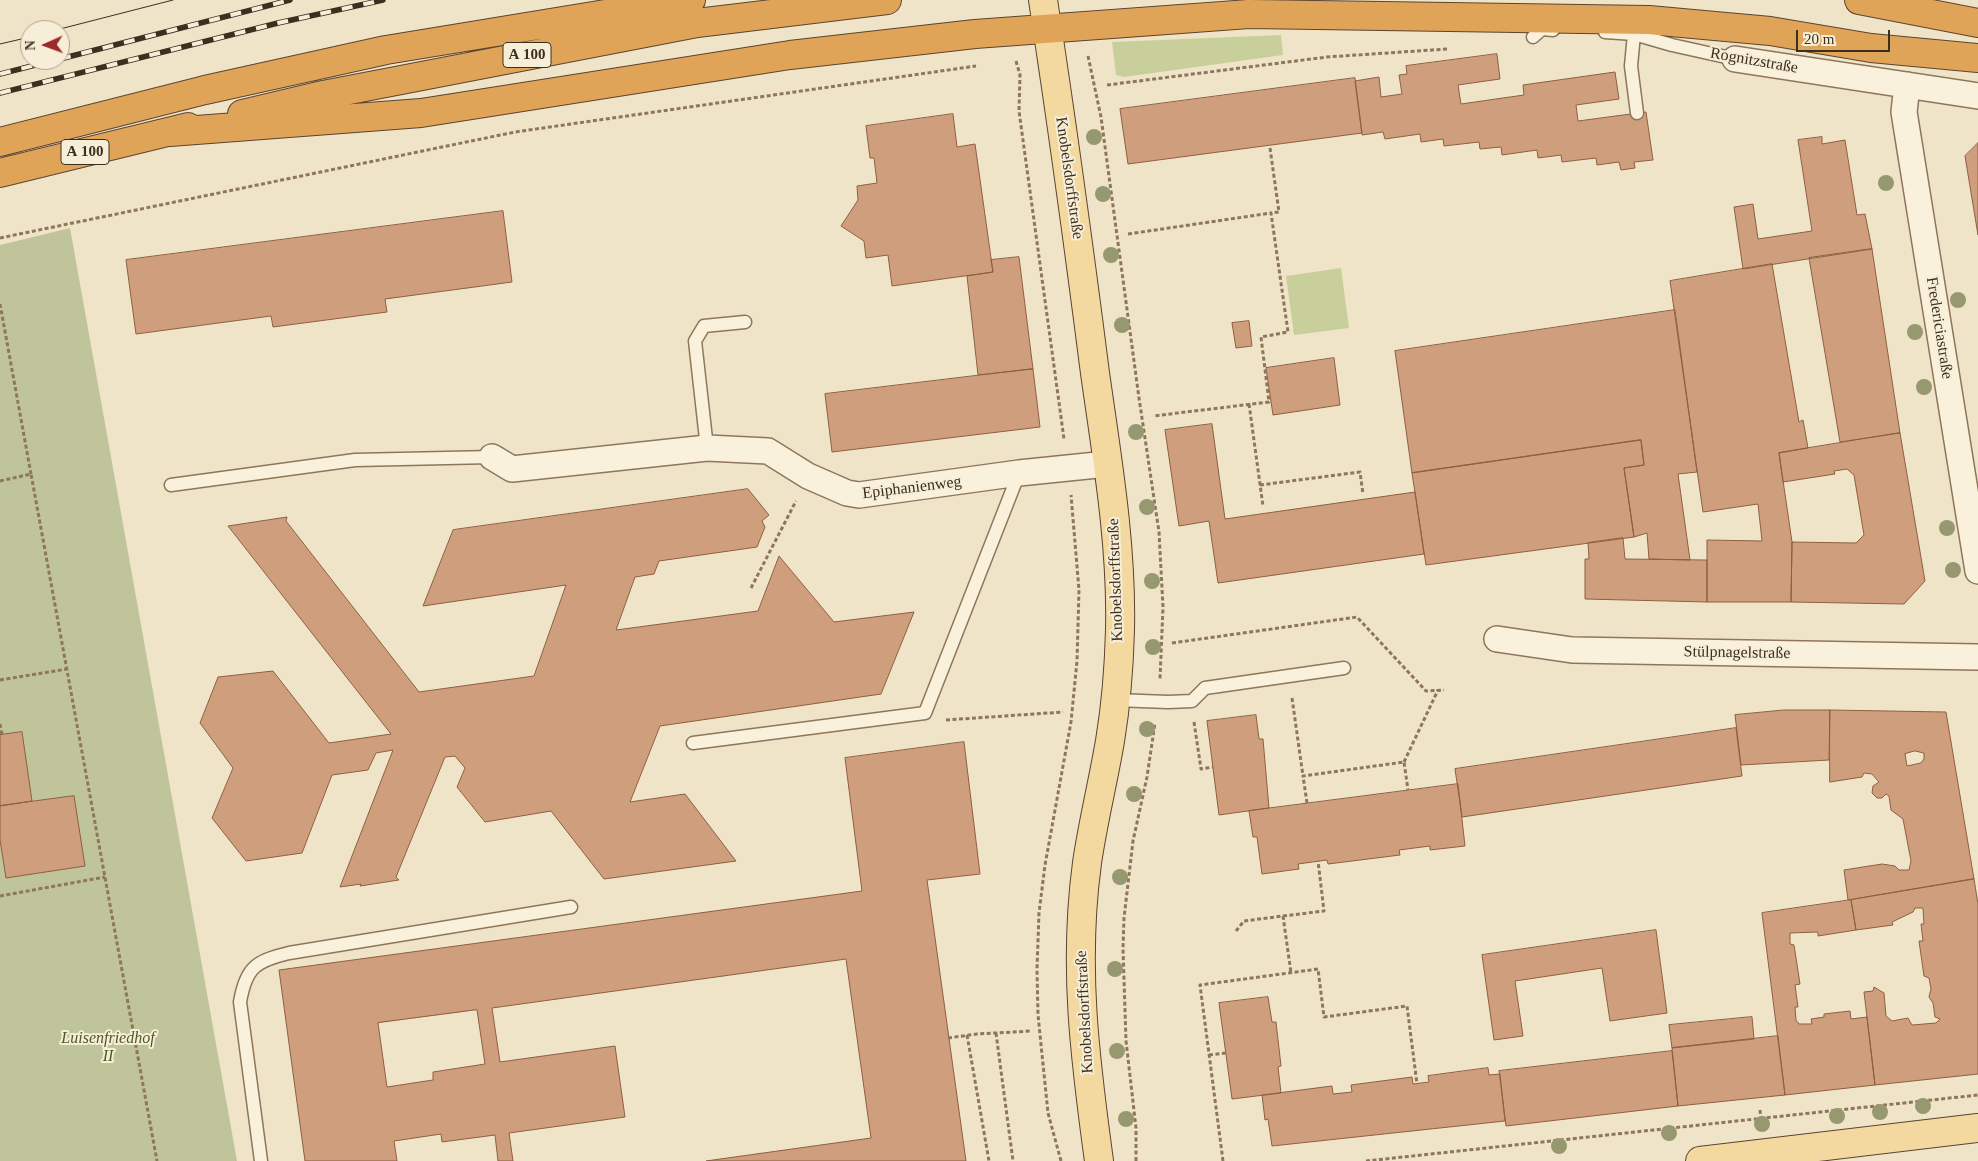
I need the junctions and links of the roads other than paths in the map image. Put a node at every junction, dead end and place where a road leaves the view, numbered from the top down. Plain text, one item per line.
1 (691, 0) edge
2 (887, 0) edge
3 (1859, 0) edge
4 (1046, 13) edge
5 (1978, 23) edge
6 (1634, 34) junction
7 (1533, 37) dead end
8 (1978, 58) edge
9 (1735, 59) joint
10 (1907, 84) junction
11 (1978, 96) edge
12 (1637, 113) dead end
13 (170, 132) junction
14 (0, 142) edge
15 (0, 173) edge
16 (745, 322) dead end
17 (707, 448) junction
18 (492, 457) joint
19 (1107, 464) junction
20 (1019, 473) junction
21 (171, 485) dead end
22 (1978, 572) edge
23 (1497, 639) dead end
24 (1978, 658) edge
25 (1344, 668) dead end
26 (1115, 700) junction
27 (693, 742) dead end
28 (571, 907) dead end
29 (1978, 1128) edge
30 (1807, 1154) edge
31 (261, 1161) edge
32 (1099, 1161) edge
33 (1700, 1161) edge

1 - 14 highway, A 100
2 - 13 highway, A 100
3 - 5 highway
4 - 8 highway
4 - 13 highway
4 - 19 main road, Knobelsdorffstraße
6 - 7 lane, Rognitzstraße
6 - 9 lane, Rognitzstraße
6 - 12 lane
9 - 10 street, Rognitzstraße
10 - 11 street, Rognitzstraße
10 - 22 street, Fredericiastraße
13 - 15 highway, A 100
16 - 17 lane
17 - 18 street, Epiphanienweg
17 - 20 street, Epiphanienweg
18 - 21 lane
19 - 20 street, Epiphanienweg
19 - 26 main road, Knobelsdorffstraße
20 - 27 lane
23 - 24 street, Stülpnagelstraße
25 - 26 lane
26 - 32 main road, Knobelsdorffstraße
28 - 31 lane
29 - 30 main road
30 - 33 main road

